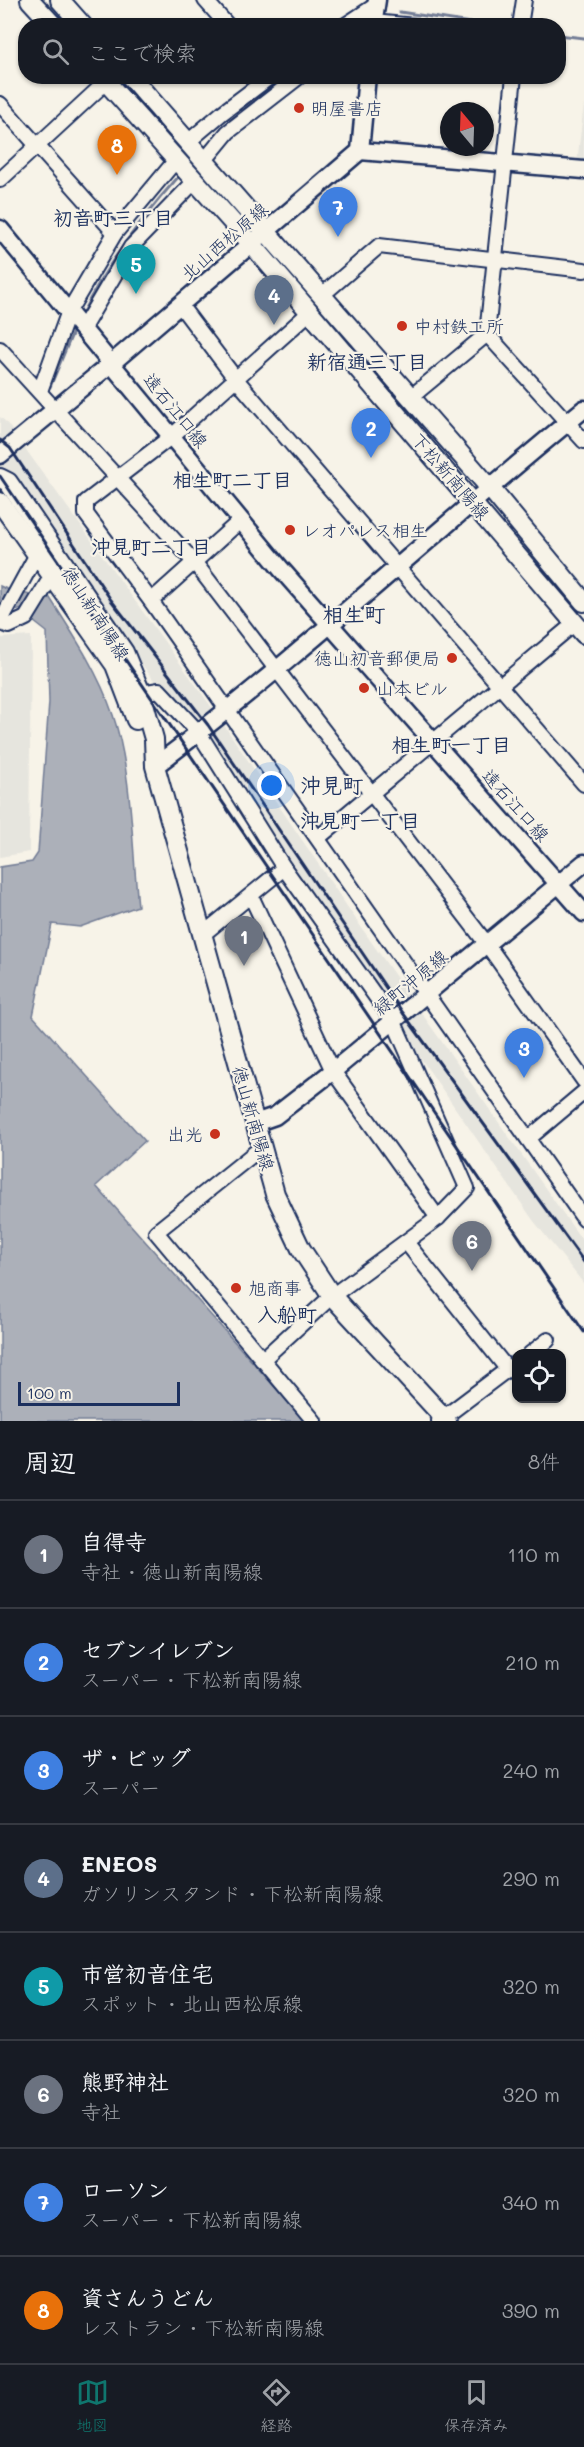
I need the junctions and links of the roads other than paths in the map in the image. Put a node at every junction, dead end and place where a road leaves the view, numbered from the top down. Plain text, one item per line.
1 (30, 0) edge
2 (60, 0) edge
3 (524, 0) edge
4 (210, 2) edge
5 (47, 18) edge
6 (76, 18) edge
7 (222, 18) edge
8 (521, 18) edge
9 (99, 84) edge
10 (108, 84) edge
11 (137, 84) edge
12 (260, 84) edge
13 (290, 84) edge
14 (367, 84) edge
15 (513, 84) edge
16 (0, 105) edge
17 (37, 146) junction
18 (360, 151) junction
19 (198, 152) junction
20 (505, 162) junction
21 (185, 170) junction
22 (584, 170) edge
23 (0, 180) edge
24 (0, 229) edge
25 (266, 230) junction
26 (115, 233) junction
27 (250, 242) junction
28 (493, 260) junction
29 (584, 270) edge
30 (321, 296) junction
31 (180, 306) junction
32 (309, 312) junction
33 (76, 320) junction
34 (487, 334) junction
35 (0, 349) edge
36 (113, 362) junction
37 (235, 378) junction
38 (40, 391) junction
39 (411, 397) junction
40 (55, 409) junction
41 (584, 409) edge
42 (567, 422) junction
43 (172, 436) junction
44 (584, 441) edge
45 (0, 455) edge
46 (115, 477) junction
47 (0, 478) edge
48 (490, 488) junction
49 (0, 502) edge
50 (473, 502) junction
51 (241, 520) junction
52 (37, 554) junction
53 (195, 563) junction
54 (399, 566) junction
55 (53, 574) junction
56 (151, 601) junction
57 (584, 602) edge
58 (2, 618) edge
59 (331, 624) junction
60 (579, 629) edge
61 (276, 669) junction
62 (500, 687) junction
63 (141, 693) junction
64 (226, 710) junction
65 (199, 733) junction
66 (433, 742) junction
67 (155, 766) junction
68 (584, 784) edge
69 (371, 794) junction
70 (318, 838) junction
71 (584, 862) edge
72 (284, 868) junction
73 (559, 883) junction
74 (251, 896) junction
75 (584, 913) edge
76 (202, 935) junction
77 (486, 943) junction
78 (428, 994) junction
79 (394, 1022) junction
80 (333, 1071) junction
81 (584, 1081) edge
82 (584, 1092) edge
83 (255, 1123) junction
84 (528, 1138) junction
85 (262, 1147) junction
86 (438, 1218) junction
87 (584, 1219) edge
88 (406, 1242) junction
89 (332, 1296) junction
90 (548, 1340) dead end
91 (536, 1349) edge
92 (262, 1360) junction
93 (512, 1366) edge
94 (443, 1420) edge
95 (314, 1421) edge

1 - 5 main road
2 - 6 main road
3 - 8 street
4 - 7 street
9 - 17 street
10 - 21 main road, 下松新南陽線
11 - 19 main road, 下松新南陽線
12 - 19 street
13 - 19 street
14 - 18 street
15 - 20 street
16 - 17 street
17 - 23 street
17 - 26 street
18 - 20 street
18 - 25 street, 北山西松原線
19 - 25 main road, 下松新南陽線
20 - 22 street
20 - 28 street
21 - 26 street
21 - 27 main road, 下松新南陽線
21 - 33 street
24 - 33 street, 遠石江口線
25 - 27 street, 北山西松原線
25 - 30 main road, 下松新南陽線
26 - 33 street
27 - 31 street, 北山西松原線
27 - 32 main road, 下松新南陽線
28 - 29 street
28 - 30 street
28 - 34 street
30 - 39 main road, 下松新南陽線
31 - 36 street, 北山西松原線
31 - 37 street
32 - 37 street
32 - 50 main road, 下松新南陽線
33 - 36 street, 遠石江口線
33 - 38 street
34 - 39 street
34 - 42 street
35 - 38 street
36 - 40 street, 北山西松原線
36 - 43 street, 遠石江口線
37 - 43 street
37 - 54 street
38 - 40 street
39 - 48 main road, 下松新南陽線
40 - 45 street, 北山西松原線
40 - 46 street
41 - 42 street
42 - 44 street
42 - 48 street
43 - 46 street
43 - 51 street, 遠石江口線
46 - 53 street
46 - 56 street
47 - 63 main road, 徳山新南陽線
48 - 50 street
48 - 57 main road, 下松新南陽線
49 - 52 main road, 徳山新南陽線
50 - 54 street
50 - 60 main road, 下松新南陽線
51 - 53 street
51 - 59 street, 遠石江口線
52 - 55 main road, 徳山新南陽線
52 - 58 street
53 - 56 street
53 - 61 street
54 - 59 street
54 - 62 street
55 - 58 street
55 - 67 main road, 徳山新南陽線
56 - 64 street
59 - 61 street
59 - 66 street, 遠石江口線
60 - 62 street
61 - 64 street
61 - 69 street
62 - 66 street
62 - 68 street
63 - 65 street
63 - 67 main road, 徳山新南陽線
64 - 65 street
64 - 70 street
65 - 67 street
65 - 72 street
66 - 69 street
66 - 73 street, 遠石江口線
67 - 76 main road, 徳山新南陽線
69 - 70 street
69 - 77 street
70 - 78 street
71 - 73 street, 緑町沖原線
72 - 74 street
72 - 79 street
73 - 75 street, 遠石江口線
73 - 77 street, 緑町沖原線
74 - 76 street
74 - 80 street
76 - 83 main road, 徳山新南陽線
77 - 78 street, 緑町沖原線
77 - 81 street
78 - 79 street, 緑町沖原線
78 - 84 street
79 - 80 street, 緑町沖原線
79 - 86 street
80 - 83 street, 緑町沖原線
80 - 86 street
82 - 84 street
83 - 85 main road, 徳山新南陽線
84 - 87 street
85 - 89 main road, 徳山新南陽線
85 - 92 street
86 - 88 street
88 - 89 street
88 - 93 street
89 - 92 street
89 - 94 main road, 徳山新南陽線
90 - 91 street
92 - 95 street
93 - 94 street

